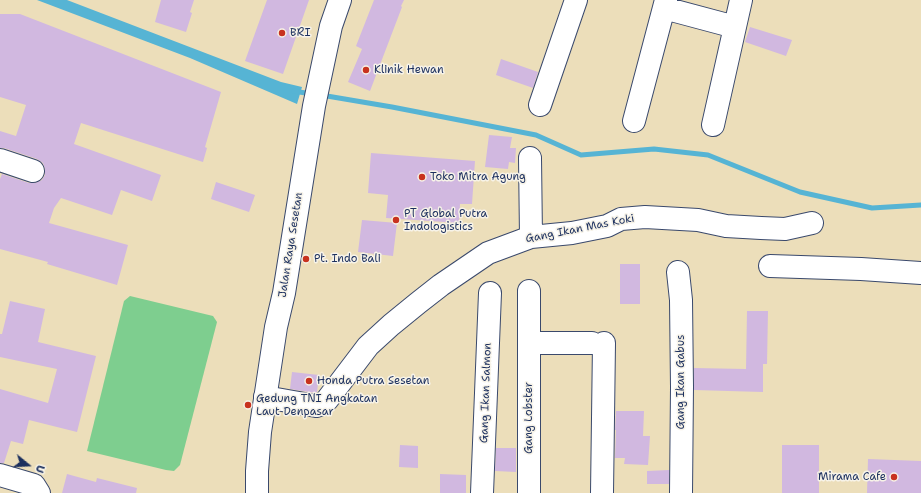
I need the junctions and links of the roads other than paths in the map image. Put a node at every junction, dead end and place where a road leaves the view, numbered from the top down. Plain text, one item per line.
1 (340, 0) edge
2 (576, 0) edge
3 (742, 0) edge
4 (665, 4) edge
5 (735, 27) junction
6 (540, 105) dead end
7 (634, 121) dead end
8 (712, 125) dead end
9 (530, 158) dead end
10 (0, 160) edge
11 (33, 171) dead end
12 (812, 223) dead end
13 (531, 237) junction
14 (770, 266) dead end
15 (678, 272) dead end
16 (921, 273) edge
17 (529, 291) dead end
18 (490, 293) dead end
19 (529, 343) junction
20 (266, 397) junction
21 (0, 475) edge
22 (39, 493) edge
23 (257, 493) edge
24 (482, 493) edge
25 (529, 493) edge
26 (602, 493) edge
27 (681, 493) edge

1 - 20 street, Jalan Raya Sesetan
2 - 6 street
3 - 5 street
4 - 5 street
4 - 7 street
5 - 8 street
9 - 13 street
10 - 11 street
12 - 13 street, Gang Ikan Mas Koki
13 - 20 street, Gang Ikan Mas Koki
14 - 16 street
15 - 27 street, Gang Ikan Gabus
17 - 19 street, Gang Lobster
18 - 24 street, Gang Ikan Salmon
19 - 25 street, Gang Lobster
19 - 26 street
20 - 23 street, Jalan Raya Sesetan
21 - 22 street

